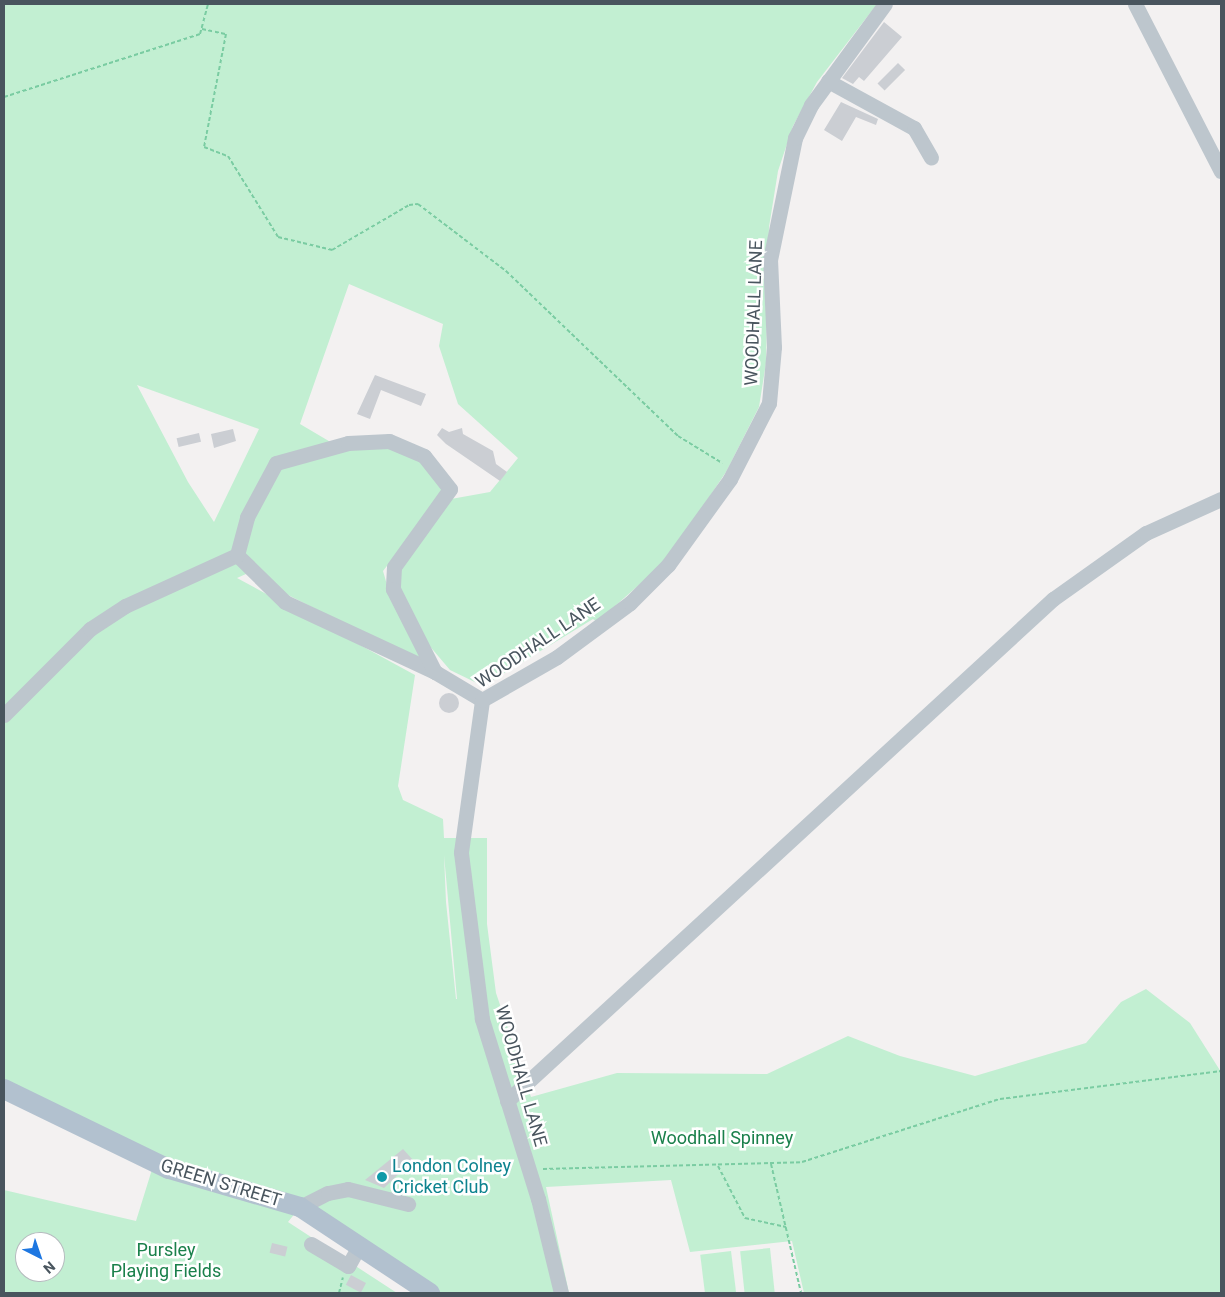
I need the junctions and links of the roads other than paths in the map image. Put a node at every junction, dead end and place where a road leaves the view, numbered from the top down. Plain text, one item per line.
1 (885, 4) edge
2 (1135, 4) edge
3 (828, 81) junction
4 (931, 157) dead end
5 (1221, 171) edge
6 (1221, 499) edge
7 (237, 554) junction
8 (435, 672) junction
9 (482, 700) junction
10 (4, 715) edge
11 (4, 1089) edge
12 (507, 1101) junction
13 (408, 1204) dead end
14 (300, 1207) junction
15 (311, 1244) dead end
16 (360, 1244) junction
17 (430, 1293) edge
18 (561, 1293) edge

1 - 3 street, WOODHALL LANE
2 - 5 street
3 - 4 street
3 - 9 street, WOODHALL LANE
6 - 12 street
7 - 8 street
7 - 8 street
7 - 10 street
8 - 9 street
9 - 12 street, WOODHALL LANE
11 - 14 main road, GREEN STREET
12 - 18 street, WOODHALL LANE
13 - 14 street
14 - 16 main road, GREEN STREET
15 - 16 street
16 - 17 main road, GREEN STREET

